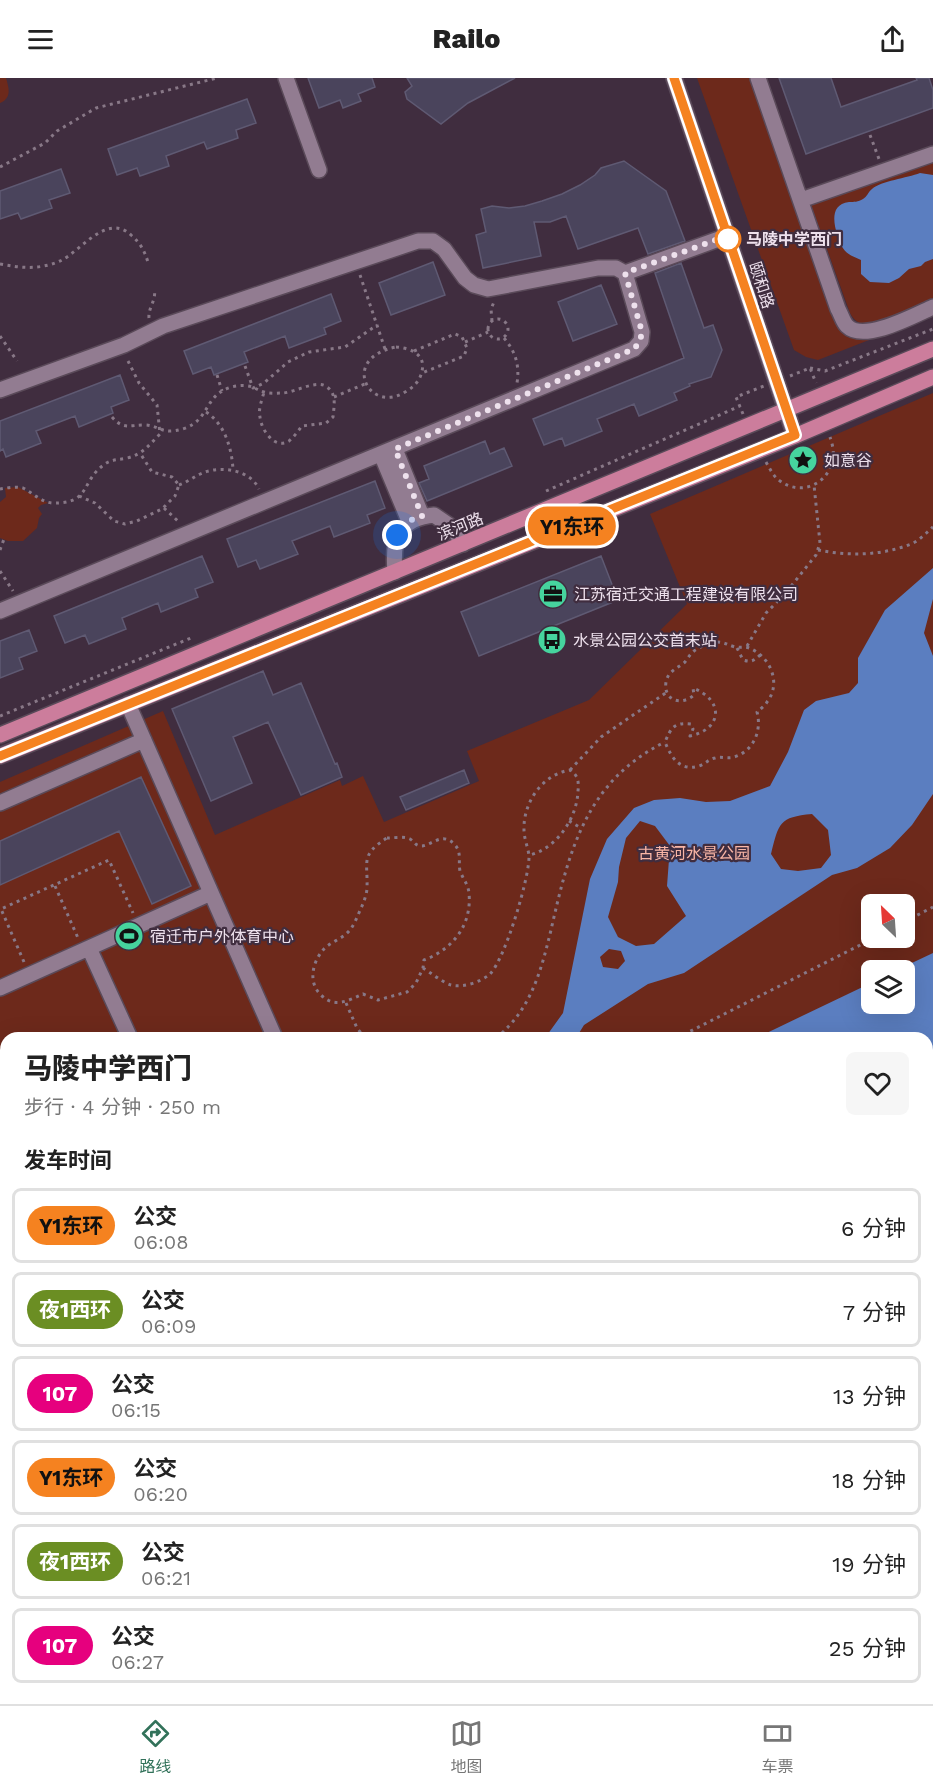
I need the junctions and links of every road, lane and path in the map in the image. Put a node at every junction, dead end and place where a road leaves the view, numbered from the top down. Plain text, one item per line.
1 (217, 78) edge
2 (286, 78) edge
3 (674, 78) edge
4 (758, 78) edge
5 (870, 135) dead end
6 (933, 154) edge
7 (0, 166) edge
8 (319, 170) dead end
9 (883, 172) junction
10 (801, 200) junction
11 (727, 236) junction
12 (356, 261) junction
13 (148, 262) dead end
14 (0, 264) edge
15 (625, 273) junction
16 (496, 288) junction
17 (154, 289) dead end
18 (933, 308) edge
19 (492, 321) junction
20 (377, 325) junction
21 (933, 329) edge
22 (153, 331) junction
23 (489, 332) junction
24 (0, 336) edge
25 (504, 338) junction
26 (465, 342) junction
27 (122, 346) junction
28 (385, 349) junction
29 (933, 349) edge
30 (414, 351) junction
31 (17, 361) dead end
32 (245, 366) dead end
33 (810, 368) dead end
34 (421, 374) junction
35 (218, 375) dead end
36 (933, 377) edge
37 (367, 383) junction
38 (253, 388) junction
39 (0, 390) edge
40 (222, 391) junction
41 (264, 392) junction
42 (334, 397) junction
43 (515, 399) junction
44 (740, 406) dead end
45 (785, 409) junction
46 (206, 412) junction
47 (112, 417) dead end
48 (160, 429) junction
49 (830, 429) dead end
50 (795, 435) junction
51 (388, 452) junction
52 (140, 453) junction
53 (761, 458) dead end
54 (233, 470) junction
55 (179, 485) junction
56 (814, 485) junction
57 (0, 489) edge
58 (539, 495) dead end
59 (79, 496) junction
60 (266, 502) junction
61 (164, 508) junction
62 (416, 519) junction
63 (933, 527) edge
64 (186, 534) junction
65 (4, 539) dead end
66 (463, 544) junction
67 (0, 550) edge
68 (818, 550) junction
69 (0, 571) edge
70 (395, 572) junction
71 (21, 603) junction
72 (0, 611) edge
73 (197, 636) dead end
74 (747, 646) junction
75 (737, 648) junction
76 (761, 654) junction
77 (667, 692) junction
78 (128, 704) junction
79 (0, 716) edge
80 (0, 734) edge
81 (144, 740) junction
82 (665, 742) junction
83 (0, 756) edge
84 (570, 770) junction
85 (0, 803) edge
86 (569, 821) junction
87 (581, 828) junction
88 (530, 855) junction
89 (54, 885) junction
90 (211, 893) junction
91 (933, 907) edge
92 (915, 916) edge
93 (139, 925) junction
94 (861, 945) edge
95 (86, 949) junction
96 (423, 968) junction
97 (30, 974) junction
98 (0, 988) edge
99 (346, 1003) junction
100 (127, 1032) edge
101 (272, 1032) edge
102 (360, 1032) edge
103 (503, 1032) edge
104 (688, 1032) edge

1 - 7 path
2 - 8 street
3 - 11 street, 颐和路
4 - 10 street
5 - 9 path
6 - 9 street
9 - 10 street
10 - 18 street
11 - 15 street
11 - 45 street, 颐和路
12 - 16 street
12 - 20 path
12 - 22 street
13 - 14 path
15 - 16 street
15 - 43 street
16 - 19 path
17 - 22 path
19 - 23 path
19 - 25 path
20 - 28 path
20 - 38 path
21 - 33 path
22 - 27 street
23 - 25 path
23 - 26 path
24 - 31 path
25 - 43 path
26 - 30 path
26 - 34 path
27 - 39 street
27 - 48 path
28 - 30 path
28 - 37 path
29 - 45 main road, 滨河路
30 - 34 path
32 - 38 path
34 - 37 path
35 - 40 path
36 - 50 main road
37 - 42 path
38 - 40 path
38 - 41 path
40 - 46 path
41 - 42 path
41 - 42 path
43 - 51 street
44 - 58 path
45 - 50 street, 颐和路
45 - 66 main road, 滨河路
46 - 48 path
46 - 54 path
47 - 48 path
48 - 52 path
49 - 56 path
50 - 78 main road
51 - 60 street
51 - 62 street
52 - 55 path
52 - 59 path
53 - 56 path
54 - 55 path
54 - 60 path
55 - 61 path
56 - 68 path
57 - 59 path
59 - 61 path
60 - 64 street
61 - 64 path
62 - 66 street
62 - 70 street
63 - 68 path
64 - 71 street
65 - 67 path
66 - 70 main road, 滨河路
68 - 74 path
69 - 71 path
70 - 80 main road, 滨河路
71 - 72 street
73 - 79 path
74 - 75 path
74 - 76 path
75 - 76 path
75 - 77 path
76 - 82 path
77 - 82 path
77 - 84 path
78 - 81 street
78 - 83 main road
81 - 85 street
81 - 90 street
82 - 87 path
84 - 86 path
84 - 88 path
86 - 87 path
86 - 88 path
87 - 103 path
88 - 96 path
89 - 93 path
89 - 95 path
89 - 97 path
90 - 93 street
90 - 101 street
91 - 92 path
93 - 95 street
94 - 104 path
95 - 97 street
95 - 100 street
96 - 99 path
96 - 99 path
97 - 98 street
99 - 102 path

